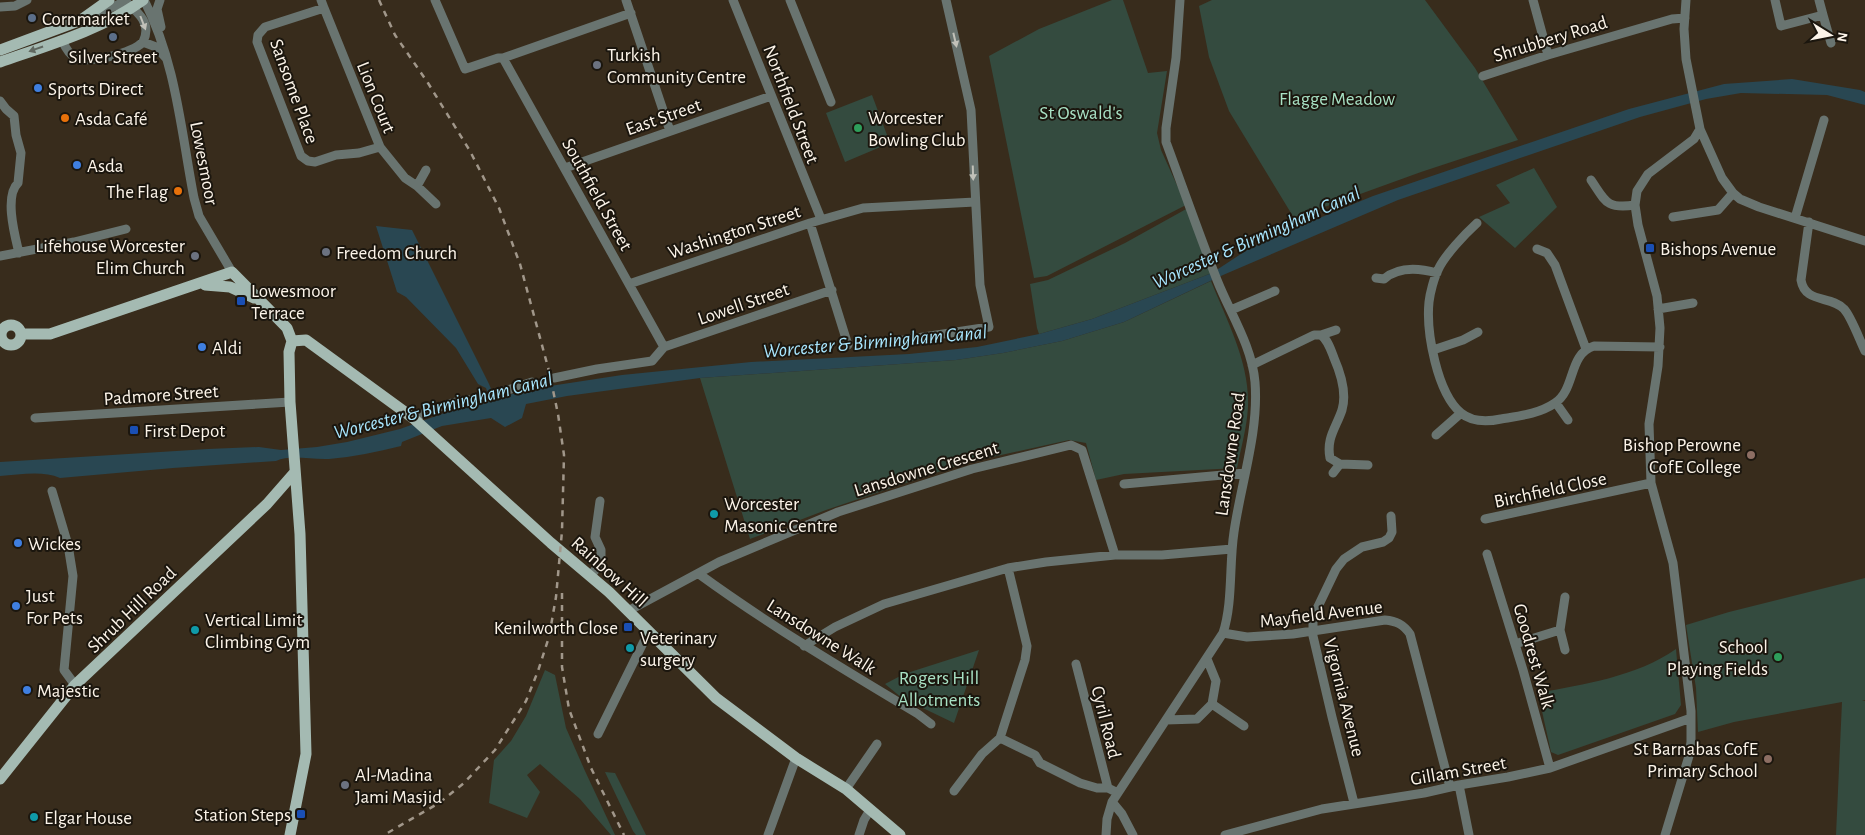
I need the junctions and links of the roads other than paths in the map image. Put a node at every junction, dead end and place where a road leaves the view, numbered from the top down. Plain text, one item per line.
1 (27, 0) edge
2 (109, 0) edge
3 (144, 0) edge
4 (160, 0) edge
5 (435, 0) edge
6 (626, 0) edge
7 (733, 0) edge
8 (790, 0) edge
9 (946, 0) edge
10 (1180, 0) edge
11 (1533, 0) edge
12 (1686, 0) edge
13 (1775, 0) edge
14 (1819, 0) edge
15 (322, 4) edge
16 (0, 7) edge
17 (132, 7) junction
18 (631, 13) junction
19 (1823, 15) junction
20 (1685, 18) junction
21 (81, 20) junction
22 (62, 40) junction
23 (143, 42) junction
24 (1830, 43) dead end
25 (0, 50) edge
26 (166, 52) junction
27 (1548, 55) junction
28 (503, 58) junction
29 (0, 62) edge
30 (170, 62) junction
31 (1483, 76) dead end
32 (772, 96) junction
33 (0, 101) edge
34 (831, 102) dead end
35 (1824, 120) dead end
36 (1700, 129) junction
37 (670, 131) junction
38 (380, 148) junction
39 (565, 168) junction
40 (426, 170) dead end
41 (1591, 180) dead end
42 (417, 186) junction
43 (1732, 193) junction
44 (975, 202) junction
45 (436, 204) dead end
46 (1635, 205) junction
47 (1673, 216) dead end
48 (1795, 218) junction
49 (821, 219) junction
50 (1809, 222) junction
51 (810, 223) junction
52 (1477, 223) dead end
53 (126, 229) dead end
54 (1865, 241) edge
55 (1537, 249) dead end
56 (19, 253) junction
57 (0, 256) edge
58 (232, 272) junction
59 (1437, 273) junction
60 (1376, 278) dead end
61 (198, 284) junction
62 (629, 284) junction
63 (832, 290) junction
64 (1275, 290) dead end
65 (262, 302) junction
66 (1693, 303) dead end
67 (1658, 308) junction
68 (1231, 310) junction
69 (1336, 330) dead end
70 (1478, 332) dead end
71 (1321, 335) junction
72 (1, 337) edge
73 (292, 341) junction
74 (891, 342) dead end
75 (848, 345) dead end
76 (1660, 346) junction
77 (664, 347) junction
78 (1586, 349) junction
79 (1433, 350) junction
80 (1865, 351) edge
81 (1252, 365) junction
82 (554, 378) dead end
83 (532, 382) dead end
84 (290, 402) junction
85 (1556, 403) junction
86 (1461, 413) junction
87 (35, 418) dead end
88 (415, 420) junction
89 (1568, 420) dead end
90 (1436, 436) dead end
91 (1340, 464) junction
92 (1368, 465) dead end
93 (294, 468) junction
94 (1245, 473) junction
95 (1333, 473) dead end
96 (1651, 483) junction
97 (1124, 484) dead end
98 (52, 491) dead end
99 (600, 501) dead end
100 (1391, 516) dead end
101 (1485, 519) dead end
102 (1232, 549) junction
103 (1487, 554) dead end
104 (1116, 556) junction
105 (1008, 568) junction
106 (699, 574) junction
107 (591, 575) junction
108 (1565, 597) dead end
109 (628, 610) junction
110 (1560, 630) junction
111 (649, 631) junction
112 (1312, 631) junction
113 (1223, 633) junction
114 (1515, 644) junction
115 (804, 646) junction
116 (1565, 650) dead end
117 (1207, 659) junction
118 (1076, 664) dead end
119 (76, 685) junction
120 (1212, 704) junction
121 (1691, 718) junction
122 (1166, 720) junction
123 (931, 724) dead end
124 (1244, 726) dead end
125 (598, 734) dead end
126 (1000, 738) junction
127 (877, 744) dead end
128 (796, 758) junction
129 (1550, 768) junction
130 (0, 779) edge
131 (1454, 786) junction
132 (1108, 788) junction
133 (846, 789) junction
134 (954, 791) dead end
135 (1118, 793) junction
136 (1112, 802) junction
137 (1354, 803) junction
138 (870, 810) junction
139 (290, 835) edge
140 (768, 835) edge
141 (859, 835) edge
142 (900, 835) edge
143 (1106, 835) edge
144 (1133, 835) edge
145 (1225, 835) edge
146 (1469, 835) edge
147 (1665, 835) edge

1 - 16 street
2 - 21 main road
3 - 17 main road
3 - 26 street, Lowesmoor
4 - 26 street, Lowesmoor
5 - 28 street
6 - 18 street
7 - 32 street, Northfield Street
8 - 34 street
9 -> 44 street
10 - 68 street, Lansdowne Road
11 - 27 street
12 - 20 street
13 - 19 street
14 - 19 street
15 - 38 street, Lion Court
15 - 38 street, Sansome Place
17 - 21 street
17 - 22 main road
17 -> 23 street
18 - 28 street
18 - 37 street
19 - 24 street
20 - 27 street, Shrubbery Road
20 - 36 street
21 - 25 main road
22 - 23 street
22 -> 29 main road
23 - 30 street
26 - 30 street, Lowesmoor
27 - 31 street, Shrubbery Road
28 - 39 street, Southfield Street
30 - 58 street, Lowesmoor
32 - 37 street, East Street
32 - 49 street, Northfield Street
33 - 56 street
35 - 48 street
36 - 43 street
36 - 46 street
37 - 39 street, East Street
38 - 42 street, Lion Court
39 - 62 street, Southfield Street
40 - 42 street
41 - 46 street
42 - 45 street, Lion Court
43 - 47 street
43 - 48 street
44 - 49 street, Washington Street
44 - 74 street
46 - 67 street
48 - 50 street
49 - 51 street, Washington Street
50 - 54 street
50 - 80 street
51 - 62 street, Washington Street
51 - 63 street
52 - 59 street
53 - 56 street
55 - 78 street
56 - 57 street
58 - 61 main road
58 - 65 main road
59 - 60 street
59 - 79 street
61 - 65 main road
61 - 72 main road
62 - 77 street, Southfield Street
63 - 75 street
63 - 77 street, Lowell Street
64 - 68 street
65 - 73 main road
66 - 67 street
67 - 76 street
68 - 81 street, Lansdowne Road
69 - 71 street
70 - 79 street
71 - 81 street
71 - 91 street
73 - 84 main road
73 - 88 main road
76 - 78 street
76 - 96 street
77 - 82 street, Lowell Street
78 - 85 street
79 - 86 street
81 - 94 street, Lansdowne Road
83 - 88 street
84 - 87 street, Padmore Street
84 - 93 main road
85 - 86 street
85 - 89 street
86 - 90 street
88 - 107 main road, Rainbow Hill
91 - 92 street
91 - 95 street
93 - 119 main road, Shrub Hill Road
93 - 139 main road
94 - 97 street
94 - 102 street, Lansdowne Road
96 - 101 street, Birchfield Close
96 - 121 street
98 - 119 street
99 - 107 street
100 - 112 street, Vigornia Avenue
102 - 104 street
102 - 113 street, Lansdowne Road
103 - 114 street, Goodrest Walk
104 - 105 street
104 - 106 street, Lansdowne Crescent
105 - 115 street
105 - 126 street
106 - 109 street, Lansdowne Crescent
106 - 115 street, Lansdowne Walk
107 - 109 main road, Rainbow Hill
108 - 110 street
109 - 111 main road, Rainbow Hill
110 - 114 street
110 - 116 street
111 - 125 street
111 - 128 main road, Rainbow Hill
112 - 113 street, Mayfield Avenue
112 - 131 street, Mayfield Avenue
112 - 137 street, Vigornia Avenue
113 - 117 street, Lansdowne Road
114 - 129 street, Goodrest Walk
115 - 123 street, Lansdowne Walk
117 - 120 street
117 - 122 street, Lansdowne Road
118 - 132 street, Cyril Road
119 - 130 main road, Shrub Hill Road
120 - 122 street
120 - 124 street
121 - 129 street, Gillam Street
121 - 147 street
122 - 135 street, Lansdowne Road
126 - 132 street
126 - 134 street
127 - 133 street
128 - 133 main road, Rainbow Hill
128 - 140 street
129 - 131 street, Gillam Street
131 - 137 street, Gillam Street
131 - 146 street
132 - 135 street
133 - 138 main road, Rainbow Hill
135 - 136 street, Lansdowne Road
136 - 143 street, Lansdowne Road
136 - 144 street
137 - 145 street, Gillam Street
138 - 141 street
138 - 142 main road, Rainbow Hill

